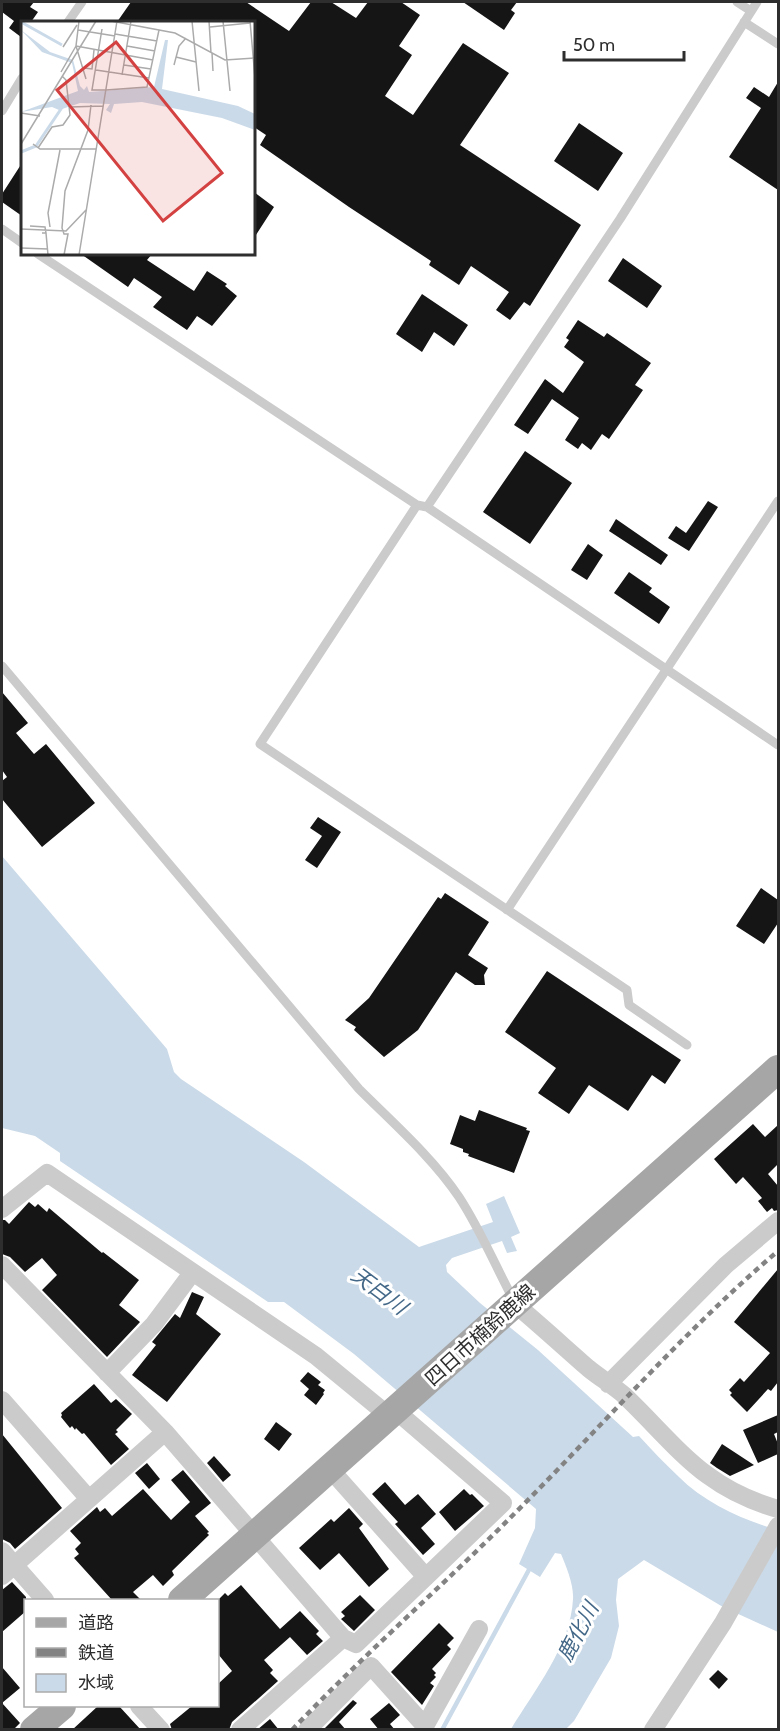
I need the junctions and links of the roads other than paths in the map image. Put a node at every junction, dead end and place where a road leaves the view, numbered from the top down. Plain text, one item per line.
1 (82, 2) edge
2 (737, 2) edge
3 (757, 2) edge
4 (751, 11) junction
5 (69, 21) edge
6 (744, 22) junction
7 (778, 44) edge
8 (21, 80) edge
9 (2, 111) edge
10 (2, 230) edge
11 (21, 242) edge
12 (40, 255) edge
13 (778, 501) edge
14 (417, 506) junction
15 (427, 507) junction
16 (2, 666) edge
17 (665, 668) junction
18 (778, 745) edge
19 (507, 910) junction
20 (687, 1045) dead end
21 (778, 1069) edge
22 (2, 1209) edge
23 (778, 1221) edge
24 (2, 1265) edge
25 (192, 1273) junction
26 (511, 1308) junction
27 (107, 1373) junction
28 (608, 1384) junction
29 (2, 1400) edge
30 (395, 1411) junction
31 (165, 1432) junction
32 (330, 1469) junction
33 (89, 1499) junction
34 (778, 1509) edge
35 (778, 1526) edge
36 (254, 1536) junction
37 (2, 1551) edge
38 (8, 1571) edge
39 (426, 1577) junction
40 (44, 1599) edge
41 (183, 1599) edge
42 (479, 1629) dead end
43 (343, 1638) junction
44 (61, 1707) edge
45 (140, 1707) edge
46 (425, 1728) edge
47 (34, 1730) edge
48 (161, 1730) edge
49 (240, 1730) edge
50 (307, 1730) edge
51 (653, 1730) edge

1 - 5 lane
2 - 4 lane
3 - 4 lane
4 - 6 lane
6 - 7 lane
6 - 15 lane
8 - 9 lane
10 - 11 lane
12 - 14 lane
13 - 17 lane
14 - 15 lane
14 - 19 lane
15 - 17 lane
16 - 26 lane
17 - 18 lane
17 - 19 lane
19 - 20 lane
21 - 26 main road, 四日市楠鈴鹿線
22 - 25 street
23 - 28 street
24 - 27 street
25 - 27 street
25 - 30 street
26 - 28 street
26 - 30 main road, 四日市楠鈴鹿線
27 - 31 street
28 - 34 street
29 - 33 street
30 - 32 main road, 四日市楠鈴鹿線
30 - 39 street
31 - 33 street
31 - 36 street
32 - 36 main road, 四日市楠鈴鹿線
32 - 39 street
33 - 38 street
35 - 51 street
36 - 41 main road, 四日市楠鈴鹿線
36 - 43 street
37 - 38 street
38 - 40 street
39 - 43 street
42 - 46 street
43 - 49 street
44 - 47 main road
45 - 48 street
46 - 50 street

